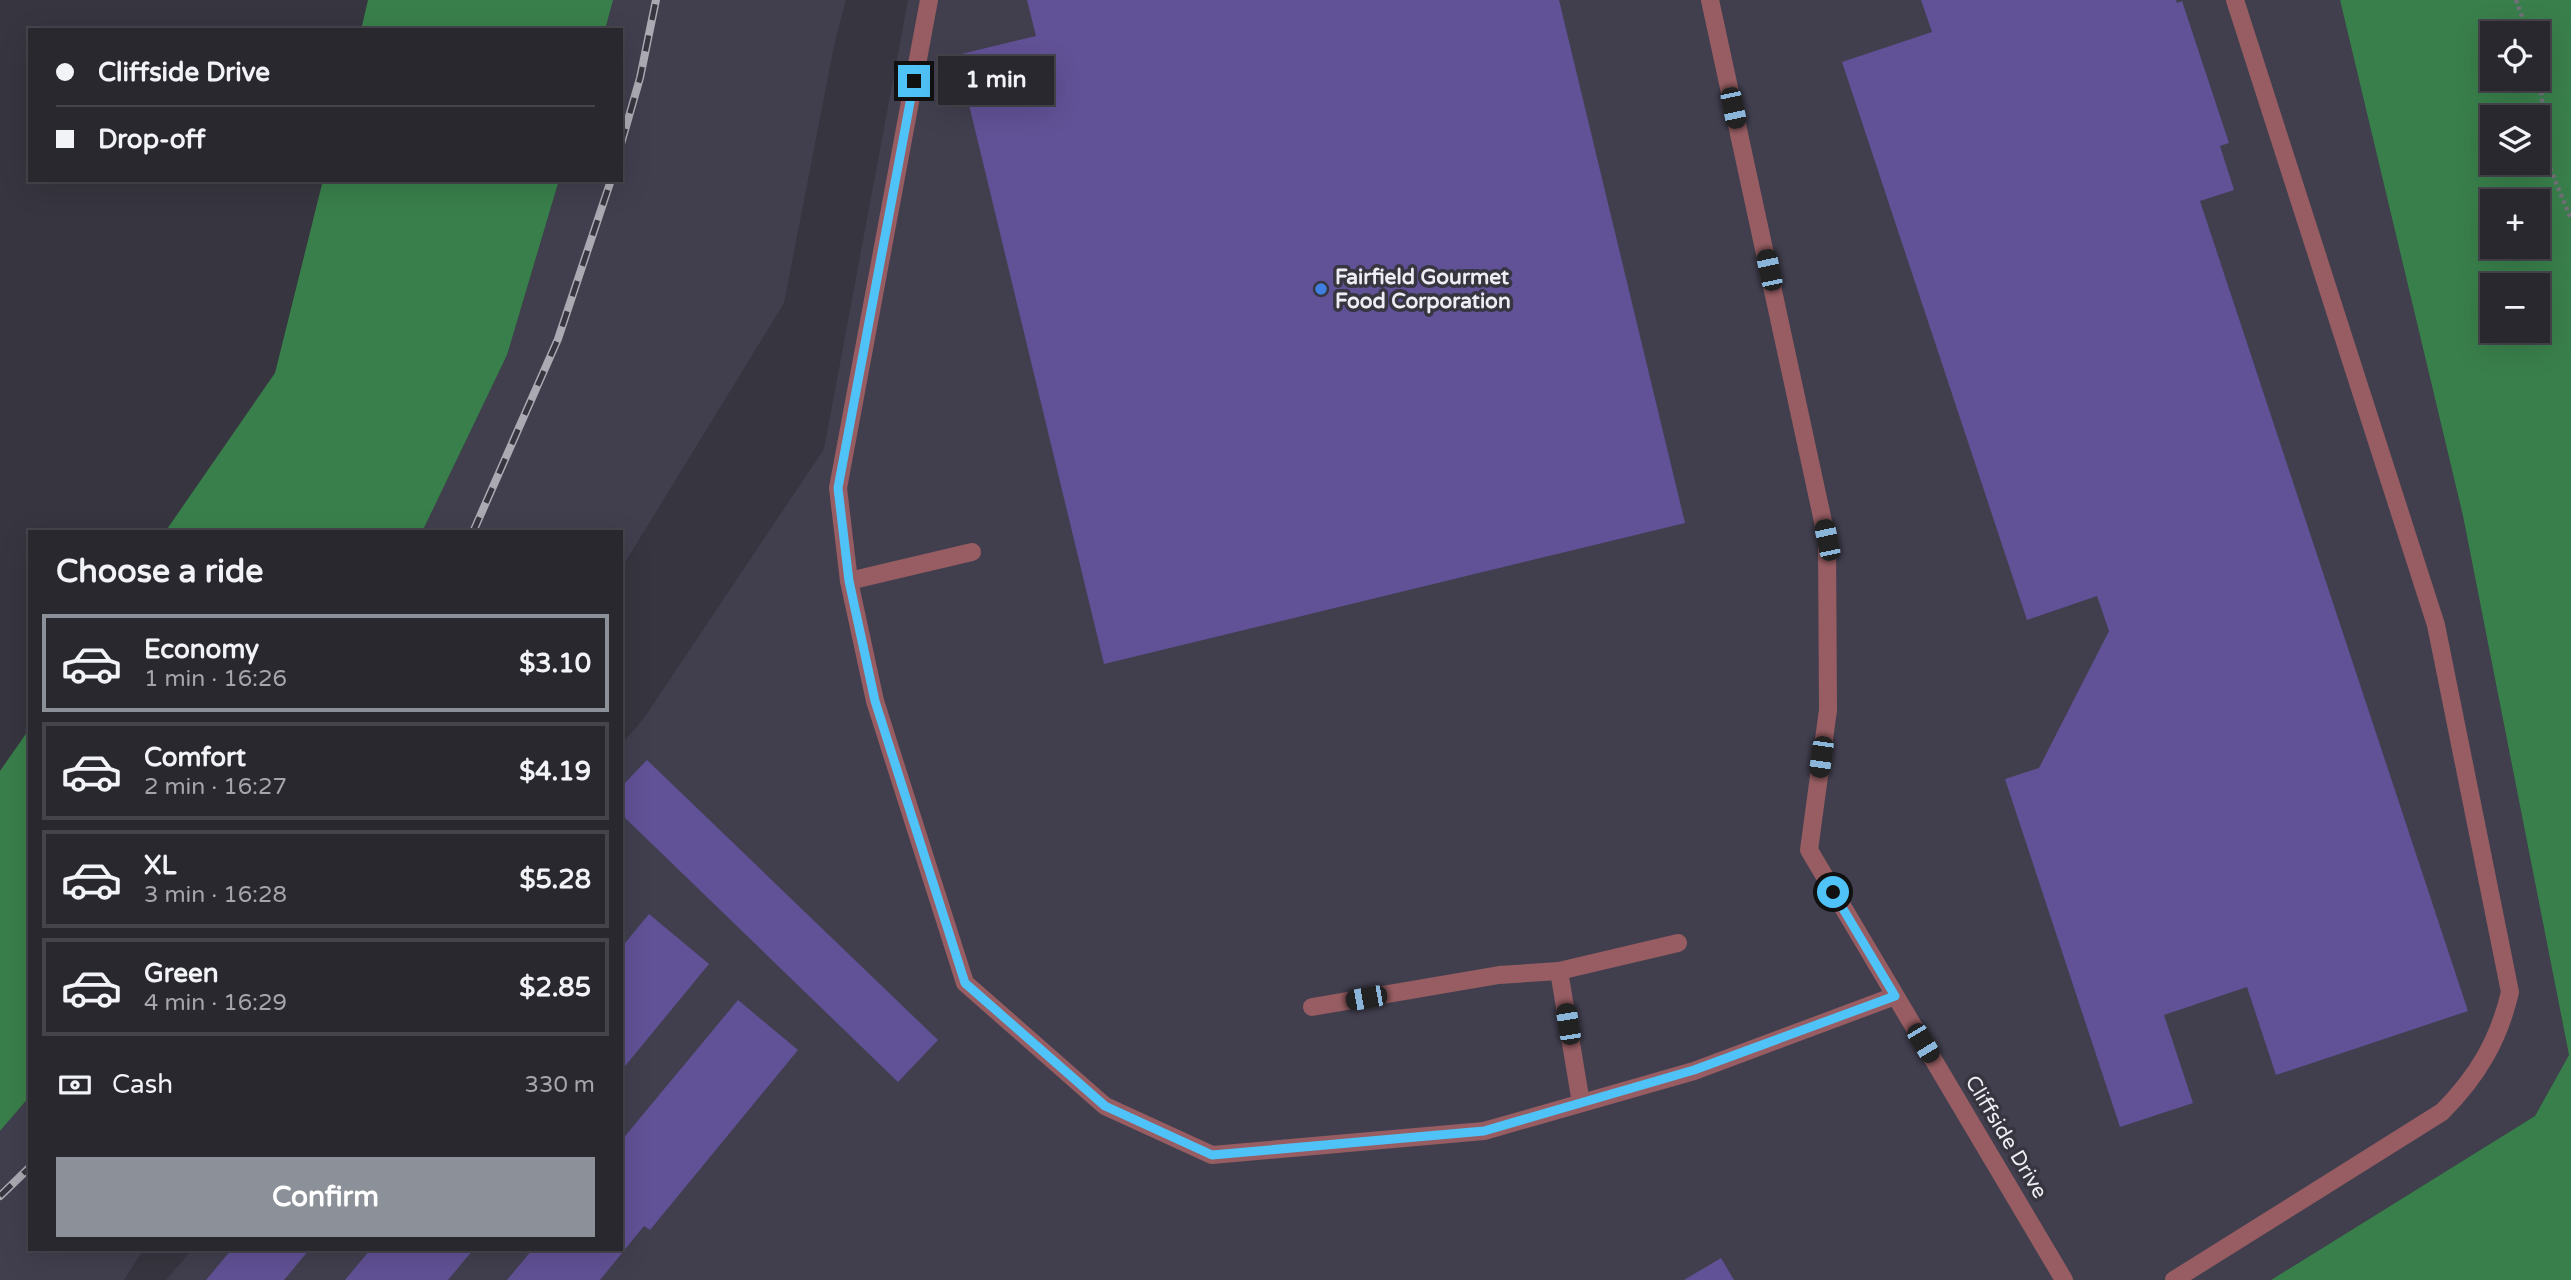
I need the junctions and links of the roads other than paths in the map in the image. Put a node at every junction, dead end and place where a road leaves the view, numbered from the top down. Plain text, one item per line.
1 (929, 0) edge
2 (1710, 0) edge
3 (2235, 0) edge
4 (972, 552) dead end
5 (849, 581) junction
6 (1678, 943) dead end
7 (1559, 971) junction
8 (1895, 996) junction
9 (1312, 1007) dead end
10 (1581, 1103) junction
11 (2064, 1280) edge
12 (2174, 1280) edge

1 - 5 street
2 - 8 street, Cliffside Drive
3 - 12 street
4 - 5 street
5 - 10 street
6 - 7 street
7 - 9 street
7 - 10 street
8 - 10 street
8 - 11 street, Cliffside Drive

